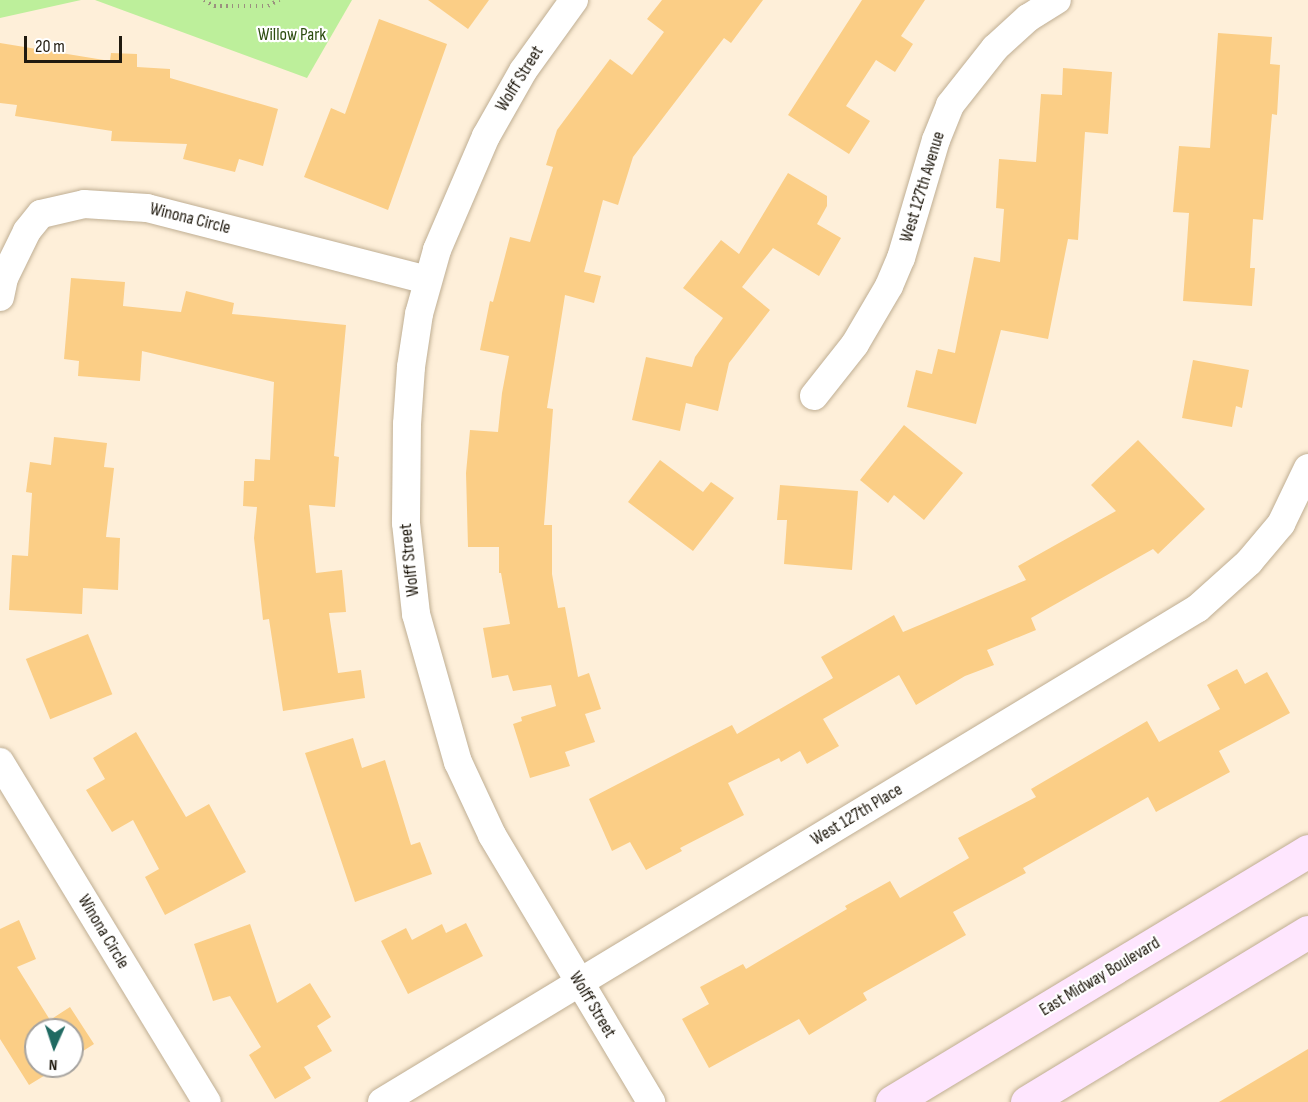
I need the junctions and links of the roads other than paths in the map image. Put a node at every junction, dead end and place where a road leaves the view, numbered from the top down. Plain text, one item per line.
1 (574, 0) edge
2 (1057, 0) edge
3 (428, 280) junction
4 (0, 297) edge
5 (814, 396) dead end
6 (1303, 480) edge
7 (0, 762) edge
8 (1308, 851) edge
9 (1308, 932) edge
10 (579, 983) junction
11 (207, 1102) edge
12 (382, 1102) edge
13 (651, 1102) edge
14 (892, 1102) edge
15 (1027, 1102) edge

1 - 3 street, Wolff Street
2 - 5 street, West 127th Avenue
3 - 4 street, Winona Circle
3 - 10 street, Wolff Street
6 - 10 street, West 127th Place
7 - 11 street, Winona Circle
8 - 14 main road, East Midway Boulevard
9 - 15 main road
10 - 12 street, West 127th Place
10 - 13 street, Wolff Street

